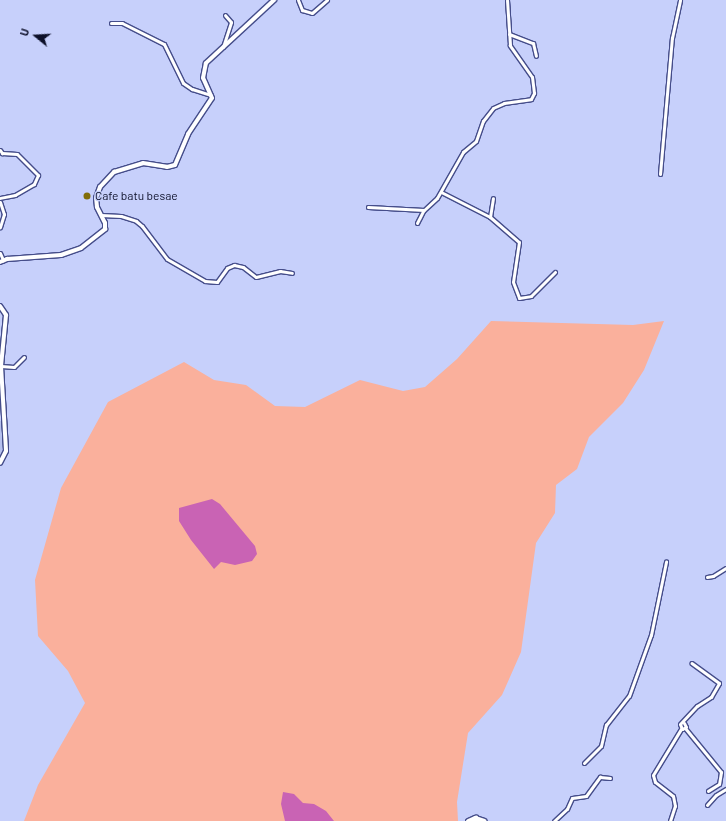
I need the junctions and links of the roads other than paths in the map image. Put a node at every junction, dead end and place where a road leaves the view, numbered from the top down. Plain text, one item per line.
1 (274, 0) edge
2 (298, 0) edge
3 (327, 0) edge
4 (507, 0) edge
5 (680, 0) edge
6 (225, 15) dead end
7 (112, 23) dead end
8 (509, 34) junction
9 (223, 47) junction
10 (536, 56) dead end
11 (212, 95) junction
12 (0, 150) edge
13 (660, 174) dead end
14 (441, 192) junction
15 (493, 198) dead end
16 (0, 200) edge
17 (368, 207) dead end
18 (424, 210) junction
19 (101, 215) junction
20 (490, 217) junction
21 (417, 223) dead end
22 (0, 227) edge
23 (0, 253) edge
24 (1, 261) edge
25 (555, 272) dead end
26 (292, 273) dead end
27 (0, 306) edge
28 (24, 357) dead end
29 (1, 366) edge
30 (0, 463) edge
31 (666, 562) dead end
32 (726, 568) edge
33 (707, 577) dead end
34 (691, 663) dead end
35 (684, 723) junction
36 (685, 728) junction
37 (681, 729) junction
38 (584, 763) dead end
39 (721, 772) junction
40 (726, 772) edge
41 (610, 778) dead end
42 (726, 789) edge
43 (708, 791) dead end
44 (707, 805) dead end
45 (468, 821) edge
46 (484, 821) edge
47 (554, 821) edge
48 (670, 821) edge

1 - 9 street
2 - 3 street
4 - 8 street
5 - 13 street
6 - 9 street
7 - 11 street
8 - 10 street
8 - 14 street
9 - 11 street
11 - 19 street
12 - 16 street
14 - 18 street
14 - 20 street
15 - 20 street
16 - 22 street
17 - 18 street
18 - 21 street
19 - 24 street
19 - 26 street
20 - 25 street
23 - 24 street
27 - 29 street
28 - 29 street
29 - 30 street
31 - 38 street
32 - 33 street
34 - 35 street
35 - 36 street
35 - 37 street
36 - 37 street
36 - 39 street
37 - 48 street
39 - 40 street
39 - 43 street
41 - 47 street
42 - 44 street
45 - 46 main road

